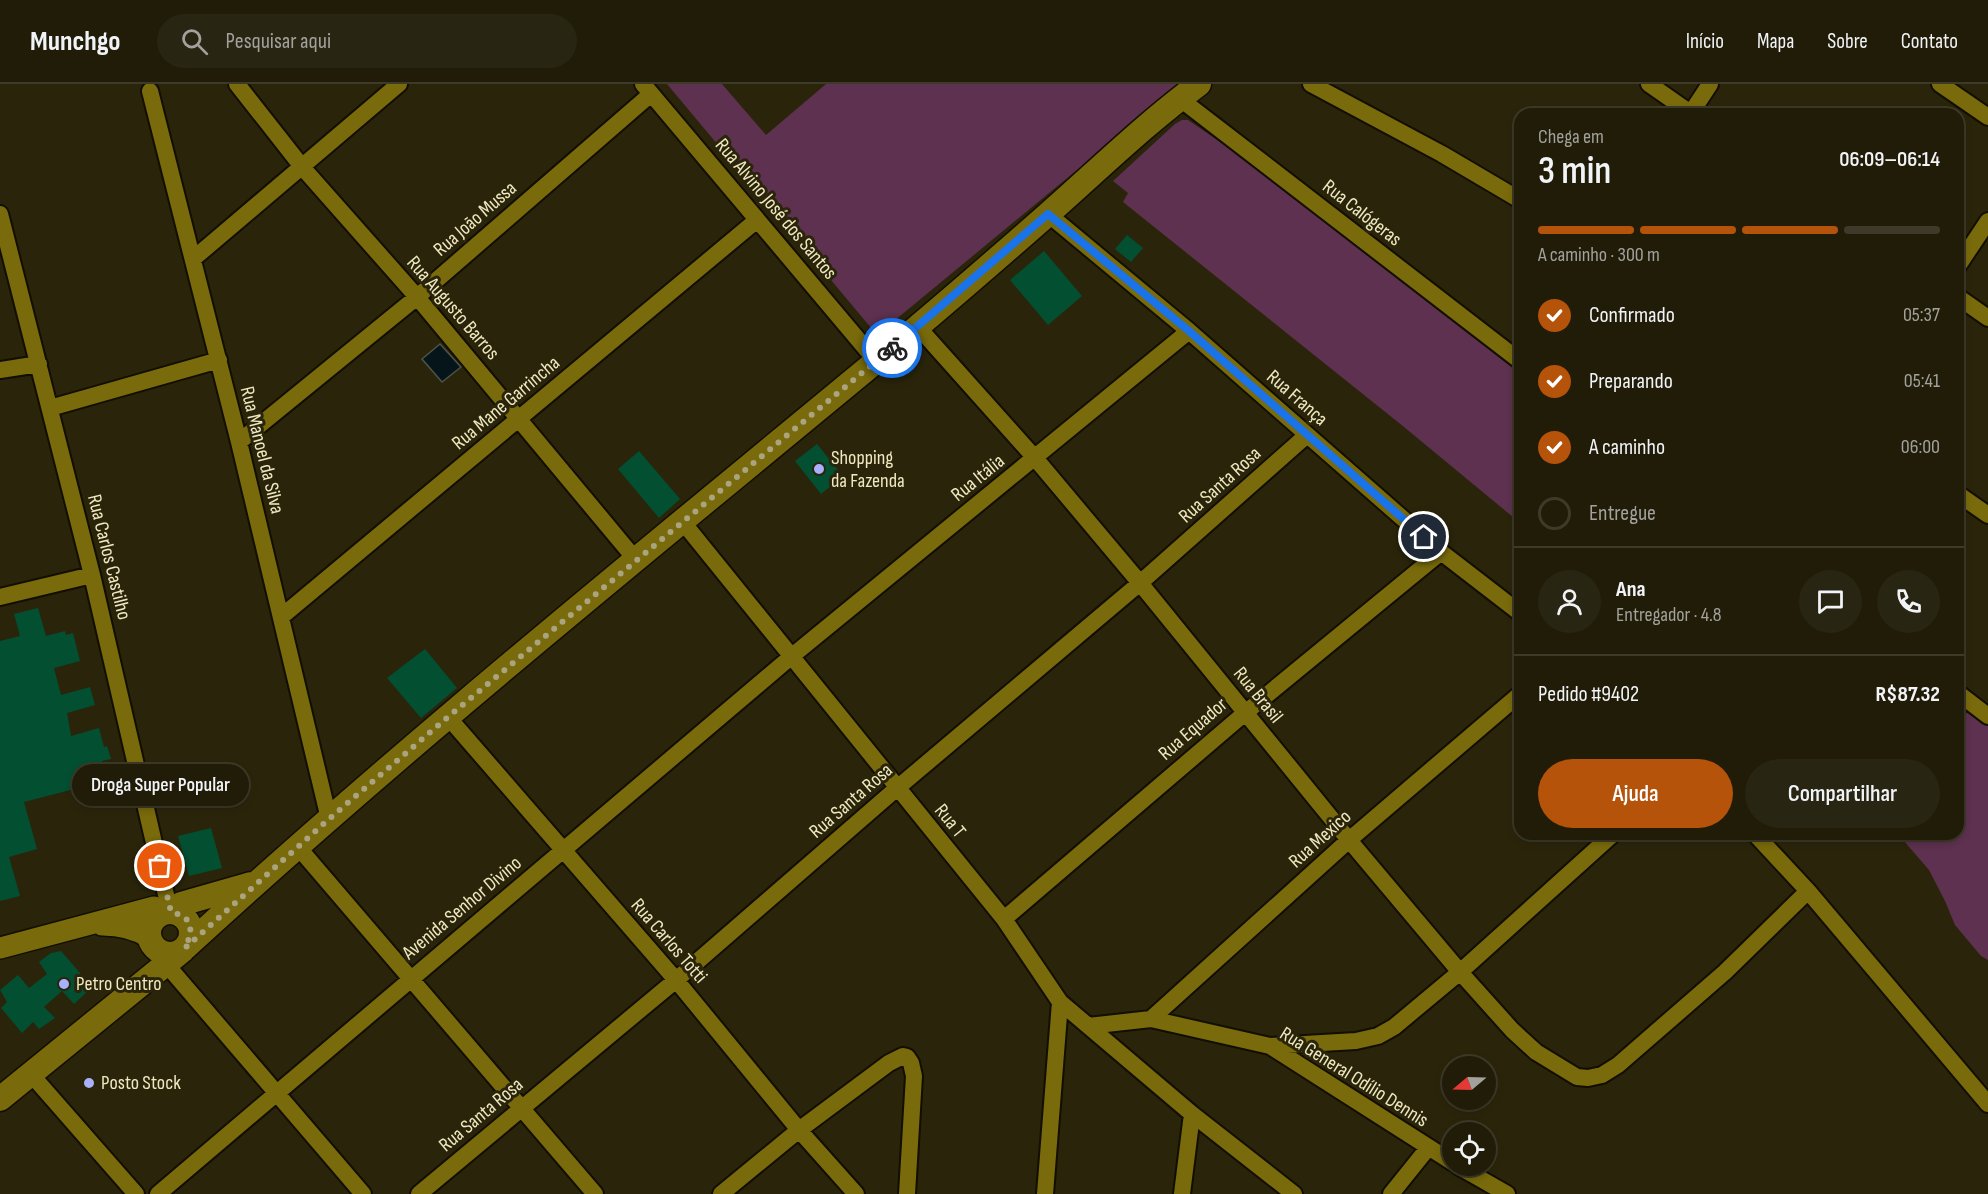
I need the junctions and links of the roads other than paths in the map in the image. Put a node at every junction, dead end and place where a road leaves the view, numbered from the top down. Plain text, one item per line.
1 (237, 84) edge
2 (399, 84) edge
3 (1199, 84) edge
4 (1311, 84) edge
5 (1649, 84) edge
6 (1710, 84) edge
7 (1940, 84) edge
8 (647, 89) edge
9 (150, 91) dead end
10 (1179, 98) junction
11 (1685, 108) edge
12 (1695, 108) edge
13 (1988, 117) edge
14 (303, 168) junction
15 (1514, 196) edge
16 (0, 214) edge
17 (1048, 214) junction
18 (757, 220) junction
19 (1988, 221) edge
20 (1964, 257) edge
21 (193, 259) junction
22 (417, 297) junction
23 (1964, 301) edge
24 (1988, 318) edge
25 (918, 327) junction
26 (1189, 331) junction
27 (1514, 356) edge
28 (219, 360) junction
29 (877, 362) junction
30 (39, 364) junction
31 (0, 370) edge
32 (50, 408) junction
33 (520, 419) junction
34 (1307, 435) junction
35 (239, 442) junction
36 (1035, 458) junction
37 (1964, 498) edge
38 (1988, 515) edge
39 (682, 521) junction
40 (1441, 552) junction
41 (636, 560) junction
42 (92, 575) junction
43 (1140, 583) junction
44 (0, 597) edge
45 (1514, 608) edge
46 (281, 617) junction
47 (792, 656) junction
48 (1964, 698) edge
49 (1514, 699) edge
50 (1245, 713) junction
51 (1988, 716) edge
52 (448, 717) junction
53 (896, 789) junction
54 (329, 819) junction
55 (1349, 840) junction
56 (1606, 840) edge
57 (1761, 840) edge
58 (298, 847) junction
59 (564, 851) junction
60 (258, 882) junction
61 (1808, 891) junction
62 (170, 912) junction
63 (1004, 919) junction
64 (87, 926) junction
65 (0, 948) edge
66 (167, 949) junction
67 (1460, 972) junction
68 (411, 978) junction
69 (676, 980) junction
70 (1060, 1002) junction
71 (1152, 1019) junction
72 (1088, 1026) junction
73 (1270, 1047) junction
74 (30, 1073) junction
75 (278, 1092) junction
76 (0, 1099) edge
77 (1988, 1104) edge
78 (522, 1107) junction
79 (1192, 1114) junction
80 (799, 1130) junction
81 (1428, 1148) junction
82 (1442, 1156) edge
83 (1476, 1176) edge
84 (136, 1194) edge
85 (158, 1194) edge
86 (363, 1194) edge
87 (419, 1194) edge
88 (595, 1194) edge
89 (721, 1194) edge
90 (856, 1194) edge
91 (907, 1194) edge
92 (1045, 1194) edge
93 (1182, 1194) edge
94 (1294, 1194) edge
95 (1391, 1194) edge
96 (1507, 1194) edge

1 - 14 street, Rua Augusto Barros
2 - 14 street
3 - 10 main road
4 - 15 street
5 - 11 street
6 - 12 street
7 - 13 street
8 - 18 street, Rua Alvino José dos Santos
8 - 22 street, Rua João Mussa
9 - 21 street, Rua Manoel da Silva
10 - 17 main road
10 - 27 street, Rua Calógeras
14 - 21 street
14 - 22 street, Rua Augusto Barros
16 - 30 street, Rua Carlos Castilho
17 - 25 main road
17 - 26 street, Rua França
18 - 29 street, Rua Alvino José dos Santos
18 - 33 street, Rua Mane Garrincha
19 - 20 street
21 - 28 street, Rua Manoel da Silva
22 - 33 street, Rua Augusto Barros
22 - 35 street, Rua João Mussa
23 - 24 street
25 - 29 main road
25 - 36 street, Rua Brasil
26 - 34 street, Rua França
26 - 36 street, Rua Itália
28 - 32 street
28 - 35 street, Rua Manoel da Silva
29 - 39 main road
30 - 31 street
30 - 32 street, Rua Carlos Castilho
32 - 42 street, Rua Carlos Castilho
33 - 41 street, Rua Augusto Barros
33 - 46 street, Rua Mane Garrincha
34 - 40 street, Rua França
34 - 43 street, Rua Santa Rosa
35 - 46 street, Rua Manoel da Silva
36 - 43 street, Rua Brasil
36 - 47 street, Rua Itália
37 - 38 street
39 - 41 main road
39 - 47 street, Rua T
40 - 45 street, Rua França
40 - 50 street, Rua Equador
41 - 52 main road
42 - 44 street
42 - 62 street, Rua Carlos Castilho
43 - 50 street, Rua Brasil
43 - 53 street, Rua Santa Rosa
46 - 54 street, Rua Manoel da Silva
47 - 53 street, Rua T
47 - 59 street, Avenida Senhor Divino
48 - 51 street
49 - 55 street, Rua Mexico
50 - 55 street, Rua Brasil
50 - 63 street, Rua Equador
52 - 54 main road
52 - 59 street, Rua Carlos Totti
53 - 63 street, Rua T
53 - 69 street, Rua Santa Rosa
54 - 58 main road
55 - 67 street, Rua Brasil
55 - 71 street, Rua Mexico
56 - 67 street
57 - 61 street
58 - 60 main road
58 - 68 street
59 - 68 street, Avenida Senhor Divino
59 - 69 street, Rua Carlos Totti
60 - 62 main road
60 - 66 main road
61 - 67 street, Rua Brasil
61 - 77 street
62 - 64 street
62 - 66 main road
62 - 66 main road
63 - 70 street, Rua T
64 - 65 street
64 - 66 street
66 - 74 main road
66 - 75 street
67 - 73 street
68 - 75 street, Avenida Senhor Divino
68 - 78 street
69 - 78 street, Rua Santa Rosa
69 - 80 street, Rua Carlos Totti
70 - 72 street, Rua T
70 - 92 street
71 - 72 street, Rua General Odílio Dennis
71 - 73 street, Rua General Odílio Dennis
72 - 79 street, Rua T
73 - 81 street, Rua General Odílio Dennis
74 - 76 main road
74 - 84 street
75 - 85 street, Avenida Senhor Divino
75 - 86 street
78 - 87 street, Rua Santa Rosa
78 - 88 street
79 - 93 street
79 - 94 street, Rua T
80 - 89 street
80 - 90 street, Rua Carlos Totti
80 - 91 street
81 - 82 street, Rua General Odílio Dennis
81 - 95 street
83 - 96 street

